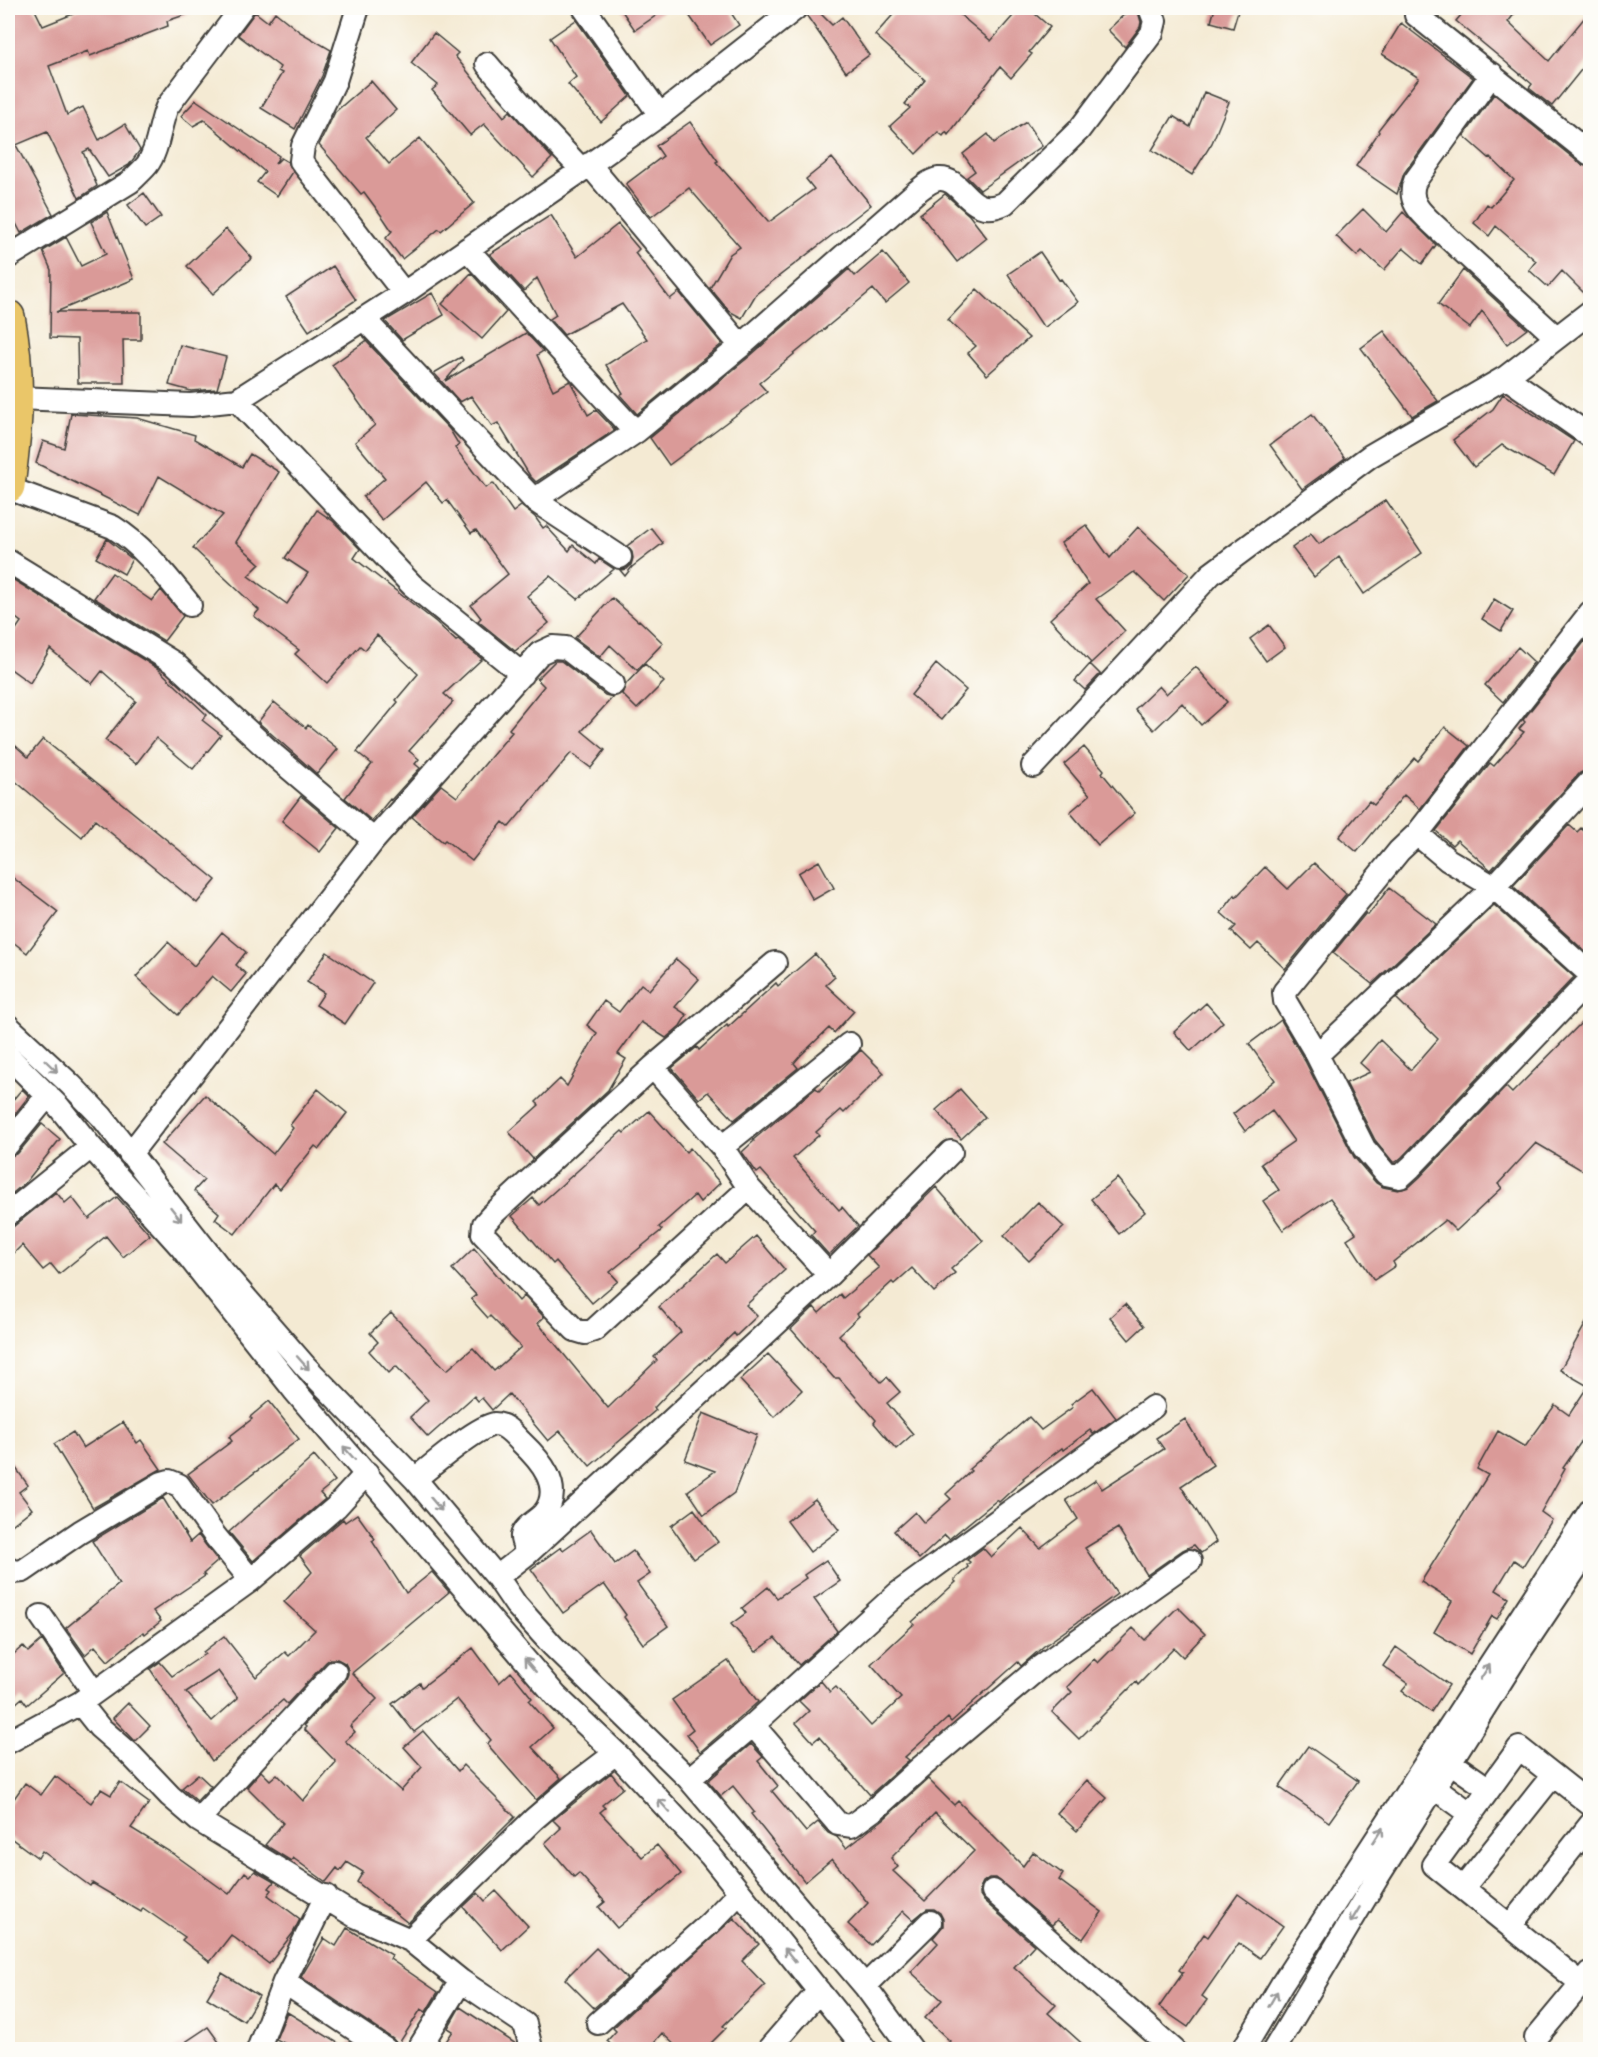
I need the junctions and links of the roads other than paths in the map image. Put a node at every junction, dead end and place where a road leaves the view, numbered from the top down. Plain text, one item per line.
1 (242, 8) edge
2 (358, 8) edge
3 (584, 8) edge
4 (795, 8) edge
5 (1150, 8) edge
6 (1416, 15) dead end
7 (487, 64) dead end
8 (1492, 74) junction
9 (660, 115) junction
10 (1590, 154) edge
11 (586, 167) junction
12 (467, 249) junction
13 (8, 257) edge
14 (404, 293) junction
15 (1590, 312) edge
16 (8, 317) edge
17 (364, 319) junction
18 (1556, 337) junction
19 (741, 346) junction
20 (1506, 377) junction
21 (17, 398) junction
22 (237, 400) junction
23 (637, 431) junction
24 (1590, 436) edge
25 (8, 487) edge
26 (534, 500) junction
27 (620, 557) dead end
28 (8, 561) edge
29 (190, 605) dead end
30 (1590, 613) edge
31 (522, 674) junction
32 (613, 684) dead end
33 (1033, 766) dead end
34 (1590, 782) edge
35 (1417, 834) junction
36 (374, 840) junction
37 (1494, 887) junction
38 (775, 963) dead end
39 (1590, 974) edge
40 (1590, 980) edge
41 (8, 1026) edge
42 (849, 1044) dead end
43 (1317, 1055) junction
44 (8, 1056) edge
45 (653, 1067) junction
46 (48, 1095) junction
47 (8, 1144) edge
48 (722, 1147) junction
49 (91, 1148) junction
50 (951, 1152) dead end
51 (130, 1154) junction
52 (749, 1188) junction
53 (8, 1214) edge
54 (829, 1275) junction
55 (1153, 1407) dead end
56 (367, 1473) junction
57 (415, 1479) junction
58 (1590, 1511) edge
59 (1590, 1547) edge
60 (528, 1553) junction
61 (1190, 1561) dead end
62 (8, 1568) edge
63 (497, 1577) junction
64 (251, 1580) junction
65 (516, 1605) junction
66 (1538, 1609) junction
67 (41, 1616) dead end
68 (497, 1625) junction
69 (335, 1672) dead end
70 (87, 1697) junction
71 (753, 1725) junction
72 (8, 1742) edge
73 (616, 1753) junction
74 (1450, 1762) junction
75 (1553, 1775) junction
76 (689, 1779) junction
77 (1434, 1788) junction
78 (1489, 1789) junction
79 (1590, 1804) edge
80 (1471, 1814) junction
81 (198, 1820) junction
82 (1590, 1825) edge
83 (1463, 1888) junction
84 (993, 1891) dead end
85 (739, 1893) junction
86 (326, 1896) junction
87 (930, 1922) dead end
88 (1510, 1926) junction
89 (410, 1940) junction
90 (1586, 1977) edge
91 (461, 1981) junction
92 (284, 1982) junction
93 (865, 1986) junction
94 (819, 1991) junction
95 (598, 2023) dead end
96 (1536, 2038) dead end
97 (258, 2049) edge
98 (386, 2049) edge
99 (418, 2049) edge
100 (529, 2049) edge
101 (768, 2049) edge
102 (866, 2049) edge
103 (912, 2049) edge
104 (1174, 2049) edge
105 (1244, 2049) edge
106 (1274, 2049) edge

1 - 13 street
2 - 14 street
3 - 9 street
4 - 9 street
5 - 19 street
6 - 8 street
7 - 11 street
8 - 10 street
8 - 18 street
9 - 11 street
11 - 12 street
11 - 19 street
12 - 14 street
12 - 23 street
14 - 17 street
15 - 18 street
16 - 21 highway
17 - 22 street
17 - 26 street
18 - 20 street
19 - 23 street
20 - 24 street
20 - 33 street
21 - 22 street
21 - 25 highway
22 - 31 street
23 - 26 street
25 - 29 street
26 - 27 street
28 - 36 street
30 - 35 street
31 - 32 street
31 - 36 street
34 - 37 street
35 - 37 street
35 - 43 street
36 - 51 street
37 - 39 street
37 - 43 street
38 - 45 street
40 - 43 street
41 -> 51 street
42 - 48 street
44 - 46 street
45 - 48 street
45 - 52 street
46 - 47 street
46 - 49 street
48 - 52 street
49 - 53 street
56 -> 49 street
50 - 54 street
51 -> 57 street
52 - 54 street
54 - 60 street
55 - 71 street
56 - 64 street
56 - 68 street
57 - 60 street
57 -> 63 street
58 - 66 street
59 - 66 street
60 - 63 street
61 - 71 street
62 - 64 street
63 - 65 street
64 - 70 street
65 - 68 street
65 - 76 street
66 - 74 street
105 -> 66 street
67 - 70 street
73 -> 68 street
69 - 81 street
70 - 72 street
70 - 81 street
71 - 76 street
85 -> 73 street
73 - 89 street
74 - 77 street
74 - 78 street
75 - 78 street
75 - 79 street
75 - 83 street
76 - 93 street
77 - 80 street
77 -> 106 street
78 - 80 street
80 - 83 street
81 - 86 street
82 - 88 street
83 - 88 street
84 - 104 street
94 -> 85 street
85 - 95 street
86 - 89 street
86 - 92 street
87 - 93 street
88 - 90 street
89 - 91 street
90 - 96 street
91 - 99 street
91 - 100 street
92 - 97 street
92 - 98 street
93 - 103 street
94 - 101 street
94 - 102 street

